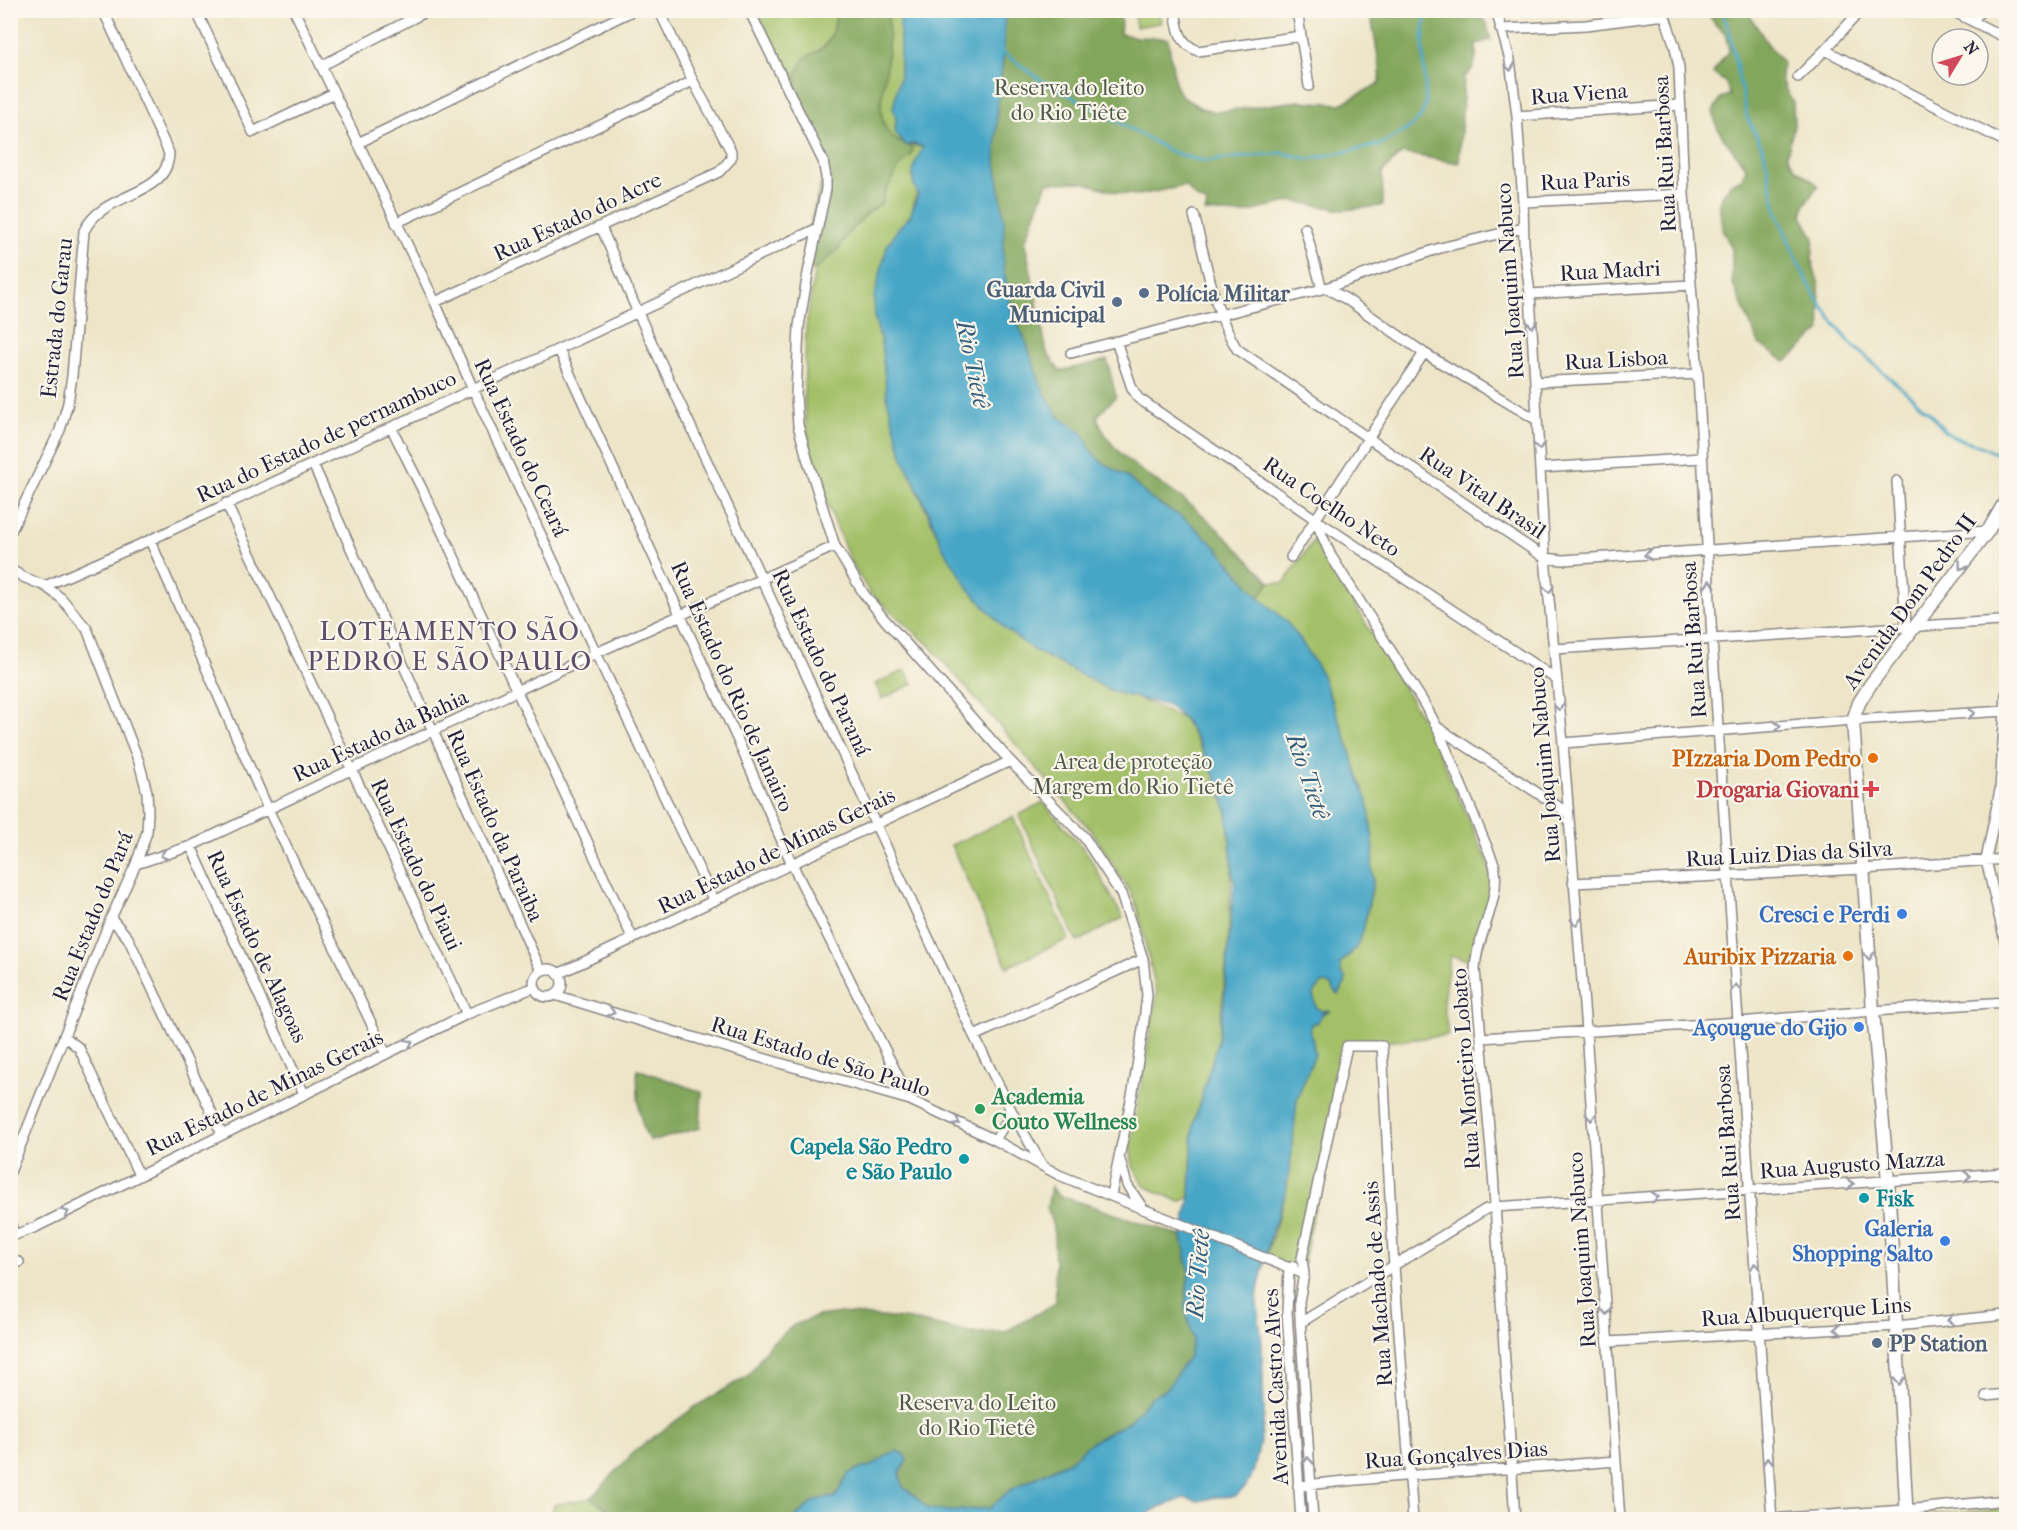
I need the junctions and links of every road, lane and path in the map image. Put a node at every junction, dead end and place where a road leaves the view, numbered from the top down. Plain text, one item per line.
1 (103, 10) edge
2 (196, 10) edge
3 (294, 10) edge
4 (429, 10) edge
5 (634, 10) edge
6 (660, 10) edge
7 (749, 10) edge
8 (1175, 10) edge
9 (1297, 10) edge
10 (1496, 10) edge
11 (1861, 10) edge
12 (1950, 10) edge
13 (1982, 10) edge
14 (1664, 13) edge
15 (1972, 21) junction
16 (1500, 29) junction
17 (1301, 36) junction
18 (2007, 38) edge
19 (1825, 51) junction
20 (321, 66) junction
21 (1798, 77) dead end
22 (693, 81) junction
23 (1309, 86) dead end
24 (334, 93) junction
25 (1680, 105) junction
26 (1517, 116) junction
27 (2007, 142) edge
28 (358, 143) junction
29 (1684, 194) junction
30 (1523, 202) junction
31 (1194, 215) dead end
32 (396, 223) junction
33 (601, 227) junction
34 (818, 228) junction
35 (1305, 228) dead end
36 (1523, 228) junction
37 (1691, 285) junction
38 (1324, 288) junction
39 (1530, 294) junction
40 (435, 302) junction
41 (638, 313) junction
42 (1221, 315) junction
43 (1116, 341) junction
44 (559, 350) junction
45 (1424, 353) junction
46 (1071, 354) dead end
47 (1698, 374) junction
48 (1535, 382) junction
49 (473, 389) junction
50 (1537, 420) junction
51 (392, 427) junction
52 (1368, 438) junction
53 (1702, 458) junction
54 (313, 464) junction
55 (1541, 468) junction
56 (1897, 481) dead end
57 (2007, 500) edge
58 (226, 503) junction
59 (1315, 519) junction
60 (1988, 531) junction
61 (10, 533) edge
62 (1900, 536) junction
63 (150, 540) junction
64 (835, 546) junction
65 (1707, 552) junction
66 (1291, 557) dead end
67 (1545, 558) junction
68 (10, 569) edge
69 (762, 579) junction
70 (45, 586) junction
71 (680, 616) junction
72 (2007, 624) edge
73 (1911, 626) junction
74 (1712, 639) junction
75 (1554, 649) junction
76 (596, 653) junction
77 (1556, 679) junction
78 (517, 692) junction
79 (2007, 694) edge
80 (2006, 711) edge
81 (1853, 720) junction
82 (1437, 727) junction
83 (1718, 731) junction
84 (433, 732) junction
85 (1563, 743) junction
86 (1010, 761) junction
87 (351, 770) junction
88 (268, 809) junction
89 (1568, 813) junction
90 (875, 823) junction
91 (191, 846) junction
92 (2007, 859) edge
93 (1986, 860) junction
94 (136, 864) junction
95 (792, 864) junction
96 (1863, 869) junction
97 (1729, 876) junction
98 (1573, 884) junction
99 (714, 901) junction
100 (111, 918) junction
101 (633, 939) junction
102 (2007, 946) edge
103 (1143, 959) junction
104 (540, 971) junction
105 (558, 974) junction
106 (535, 987) junction
107 (555, 995) junction
108 (2007, 1002) edge
109 (1873, 1011) junction
110 (467, 1014) junction
111 (1739, 1022) junction
112 (1586, 1031) junction
113 (974, 1036) junction
114 (65, 1037) junction
115 (1481, 1038) junction
116 (1382, 1046) joint
117 (386, 1054) junction
118 (304, 1094) junction
119 (910, 1100) junction
120 (1012, 1112) junction
121 (222, 1134) junction
122 (995, 1140) junction
123 (1119, 1152) junction
124 (1042, 1165) junction
125 (10, 1172) edge
126 (2007, 1173) edge
127 (139, 1175) junction
128 (1888, 1181) junction
129 (1127, 1184) junction
130 (1751, 1190) junction
131 (1115, 1196) junction
132 (1597, 1201) junction
133 (1494, 1208) junction
134 (1144, 1209) junction
135 (10, 1222) edge
136 (11, 1237) edge
137 (1302, 1257) junction
138 (1395, 1266) junction
139 (1289, 1269) junction
140 (1304, 1274) junction
141 (2007, 1315) edge
142 (1300, 1323) junction
143 (1896, 1326) junction
144 (1759, 1334) junction
145 (1608, 1342) junction
146 (2007, 1394) edge
147 (1986, 1396) dead end
148 (1616, 1461) junction
149 (1511, 1469) junction
150 (1410, 1475) junction
151 (1310, 1485) junction
152 (1298, 1486) junction
153 (2007, 1500) edge
154 (1902, 1515) edge
155 (1772, 1519) edge
156 (1301, 1520) edge
157 (1313, 1520) edge
158 (1413, 1520) edge
159 (1515, 1520) edge
160 (1620, 1520) edge
161 (1750, 1520) edge

1 - 61 street, Estrada do Garau
2 - 24 street
3 - 20 street, Rua Estado do Ceará
4 - 20 street
5 - 28 street
6 - 22 street
7 - 34 street
8 - 17 street
9 - 17 street
10 - 16 street, Rua Joaquim Nabuco
11 - 19 street
12 - 15 street
13 - 15 street
14 - 16 street
14 - 25 street, Rua Rui Barbosa
15 - 18 street
16 -> 26 street, Rua Joaquim Nabuco
17 - 23 street
19 - 21 street
19 - 27 street
20 - 24 street, Rua Estado do Ceará
22 - 32 street
22 - 33 street, Rua Estado do Acre
24 - 28 street, Rua Estado do Ceará
25 - 26 street, Rua Viena
25 - 29 street, Rua Rui Barbosa
26 - 30 street, Rua Joaquim Nabuco
28 - 32 street, Rua Estado do Ceará
29 - 30 street, Rua Paris
29 - 37 street, Rua Rui Barbosa
30 - 36 street, Rua Joaquim Nabuco
31 - 42 street, Rua Vital Brasil
32 - 40 street, Rua Estado do Ceará
33 - 40 street, Rua Estado do Acre
33 - 41 street, Rua Estado do Paraná
34 - 41 street, Rua do Estado de pernambuco
34 - 64 street
35 - 38 street
36 - 38 street
36 - 39 street, Rua Joaquim Nabuco
37 - 39 street, Rua Madri
37 - 47 street, Rua Rui Barbosa
38 - 42 street
38 - 45 street
39 -> 48 street, Rua Joaquim Nabuco
40 - 49 street, Rua Estado do Ceará
41 - 44 street, Rua do Estado de pernambuco
41 - 69 street, Rua Estado do Paraná
42 - 43 street
42 - 52 street, Rua Vital Brasil
43 - 46 street
43 - 59 street, Rua Coelho Neto
44 - 49 street, Rua do Estado de pernambuco
44 - 71 street, Rua Estado do Rio de Janairo
45 - 50 street
45 - 52 street
47 - 48 street, Rua Lisboa
47 - 53 street, Rua Rui Barbosa
48 - 50 street, Rua Joaquim Nabuco
49 - 51 street, Rua do Estado de pernambuco
49 - 76 street, Rua Estado do Ceará
50 -> 55 street, Rua Joaquim Nabuco
51 - 54 street, Rua do Estado de pernambuco
51 - 78 street
52 - 59 street
52 - 67 street, Rua Vital Brasil
53 - 55 street
53 - 65 street, Rua Rui Barbosa
54 - 58 street, Rua do Estado de pernambuco
54 - 84 street, Rua Estado da Paraiba
55 - 67 street, Rua Joaquim Nabuco
56 - 62 street
57 - 60 main road, Avenida Dom Pedro II
58 - 63 street, Rua do Estado de pernambuco
58 - 87 street, Rua Estado do Piaui
59 - 66 street
59 - 77 street, Rua Coelho Neto
59 - 82 street, Rua Monteiro Lobato
60 - 62 street, Rua Vital Brasil
60 -> 73 main road, Avenida Dom Pedro II
62 - 65 street, Rua Vital Brasil
62 - 73 street
63 - 70 street, Rua do Estado de pernambuco
63 - 88 street
64 - 69 street, Rua Estado da Bahia
64 - 86 street
65 -> 67 street, Rua Vital Brasil
74 -> 65 street, Rua Rui Barbosa
67 -> 75 street, Rua Joaquim Nabuco
68 - 70 street, Rua Estado do Pará
69 - 71 street, Rua Estado da Bahia
69 - 90 street, Rua Estado do Paraná
70 - 94 street, Rua Estado do Pará
71 - 76 street, Rua Estado da Bahia
71 - 95 street, Rua Estado do Rio de Janairo
72 - 73 street
73 - 74 street
73 - 81 main road, Avenida Dom Pedro II
74 - 75 street
74 - 83 street, Rua Rui Barbosa
75 - 77 street, Rua Joaquim Nabuco
76 - 78 street, Rua Estado da Bahia
76 - 99 street, Rua Estado do Ceará
77 -> 85 street, Rua Joaquim Nabuco
78 - 84 street, Rua Estado da Bahia
78 - 101 street
79 - 80 street
81 -> 80 street
80 - 93 street
83 -> 81 street
81 - 96 main road, Avenida Dom Pedro II
82 - 89 street
82 - 115 street, Rua Monteiro Lobato
83 - 85 street
83 - 97 street, Rua Rui Barbosa
84 - 87 street, Rua Estado da Bahia
84 - 104 street, Rua Estado da Paraiba
85 - 89 street, Rua Joaquim Nabuco
86 - 90 street, Rua Estado de Minas Gerais
86 - 103 street
87 - 88 street, Rua Estado da Bahia
87 - 110 street, Rua Estado do Piaui
88 - 91 street, Rua Estado da Bahia
88 - 117 street
89 - 98 street, Rua Joaquim Nabuco
90 - 95 street, Rua Estado de Minas Gerais
90 - 113 street, Rua Estado do Paraná
91 -> 94 street, Rua Estado da Bahia
91 - 118 street, Rua Estado de Alagoas
92 - 93 street, Rua Luiz Dias da Silva
93 - 96 street, Rua Luiz Dias da Silva
93 - 102 street
94 - 100 street, Rua Estado do Pará
95 - 99 street, Rua Estado de Minas Gerais
95 - 119 street, Rua Estado do Rio de Janairo
96 - 97 street, Rua Luiz Dias da Silva
96 -> 109 main road, Avenida Dom Pedro II
97 - 98 street, Rua Luiz Dias da Silva
111 -> 97 street, Rua Rui Barbosa
98 -> 112 street, Rua Joaquim Nabuco
99 - 101 street, Rua Estado de Minas Gerais
100 - 114 street, Rua Estado do Pará
100 - 121 street
101 - 105 street, Rua Estado de Minas Gerais
103 - 113 street
103 - 123 street
104 - 105 street
104 - 106 street
105 - 107 street
106 - 107 street
106 - 110 street, Rua Estado de Minas Gerais
107 -> 119 street, Rua Estado de São Paulo
108 - 109 street
109 - 111 street
109 - 128 main road, Avenida Dom Pedro II
117 -> 110 street, Rua Estado de Minas Gerais
111 - 112 street
111 - 130 street, Rua Rui Barbosa
112 - 115 street
112 -> 132 street, Rua Joaquim Nabuco
113 - 120 street, Rua Estado do Paraná
114 - 125 street, Rua Estado do Pará
114 - 127 street
115 - 133 street, Rua Monteiro Lobato
116 - 137 street, Avenida Castro Alves
116 - 138 street, Rua Machado de Assis
117 - 118 street, Rua Estado de Minas Gerais
118 - 121 street, Rua Estado de Minas Gerais
119 -> 122 street, Rua Estado de São Paulo
120 - 122 street
120 - 124 street, Rua Estado do Paraná
121 - 127 street, Rua Estado de Minas Gerais
122 - 124 street, Rua Estado de São Paulo
123 - 129 street
123 - 131 street
124 - 131 street, Rua Estado de São Paulo
128 -> 126 street, Rua Augusto Mazza
136 -> 127 street, Rua Estado de Minas Gerais
130 -> 128 street, Rua Augusto Mazza
128 - 143 main road, Avenida Dom Pedro II
129 - 131 street
129 - 134 street
132 -> 130 street, Rua Augusto Mazza
144 -> 130 street, Rua Rui Barbosa
131 - 134 street, Rua Estado de São Paulo
132 - 133 street, Rua Augusto Mazza
132 -> 145 street, Rua Joaquim Nabuco
133 - 138 street, Rua Augusto Mazza
133 - 149 street, Rua Monteiro Lobato
134 - 139 street, Rua Estado de São Paulo
135 - 136 street, Rua Estado de Minas Gerais
137 - 139 street, Avenida Castro Alves
137 - 140 street, Avenida Castro Alves
138 - 142 street, Rua Augusto Mazza
138 - 150 street, Rua Machado de Assis
139 - 140 street, Rua Estado de São Paulo
139 - 152 street, Avenida Castro Alves
140 - 142 street, Avenida Castro Alves
141 -> 143 street, Rua Albuquerque Lins
151 -> 142 street, Avenida Castro Alves
143 -> 144 street, Rua Albuquerque Lins
143 -> 154 main road, Avenida Dom Pedro II
144 - 145 street, Rua Albuquerque Lins
155 -> 144 street, Rua Rui Barbosa
145 - 148 street, Rua Joaquim Nabuco
146 - 147 street
148 - 149 street, Rua Gonçalves Dias
148 - 160 street, Rua Joaquim Nabuco
149 - 150 street, Rua Gonçalves Dias
149 - 159 street, Rua Monteiro Lobato
150 - 151 street, Rua Gonçalves Dias
150 - 158 street, Rua Machado de Assis
151 - 152 street, Rua Gonçalves Dias
151 - 157 street, Avenida Castro Alves
152 - 156 street, Avenida Castro Alves
153 - 154 street
154 - 155 street
155 - 161 street

